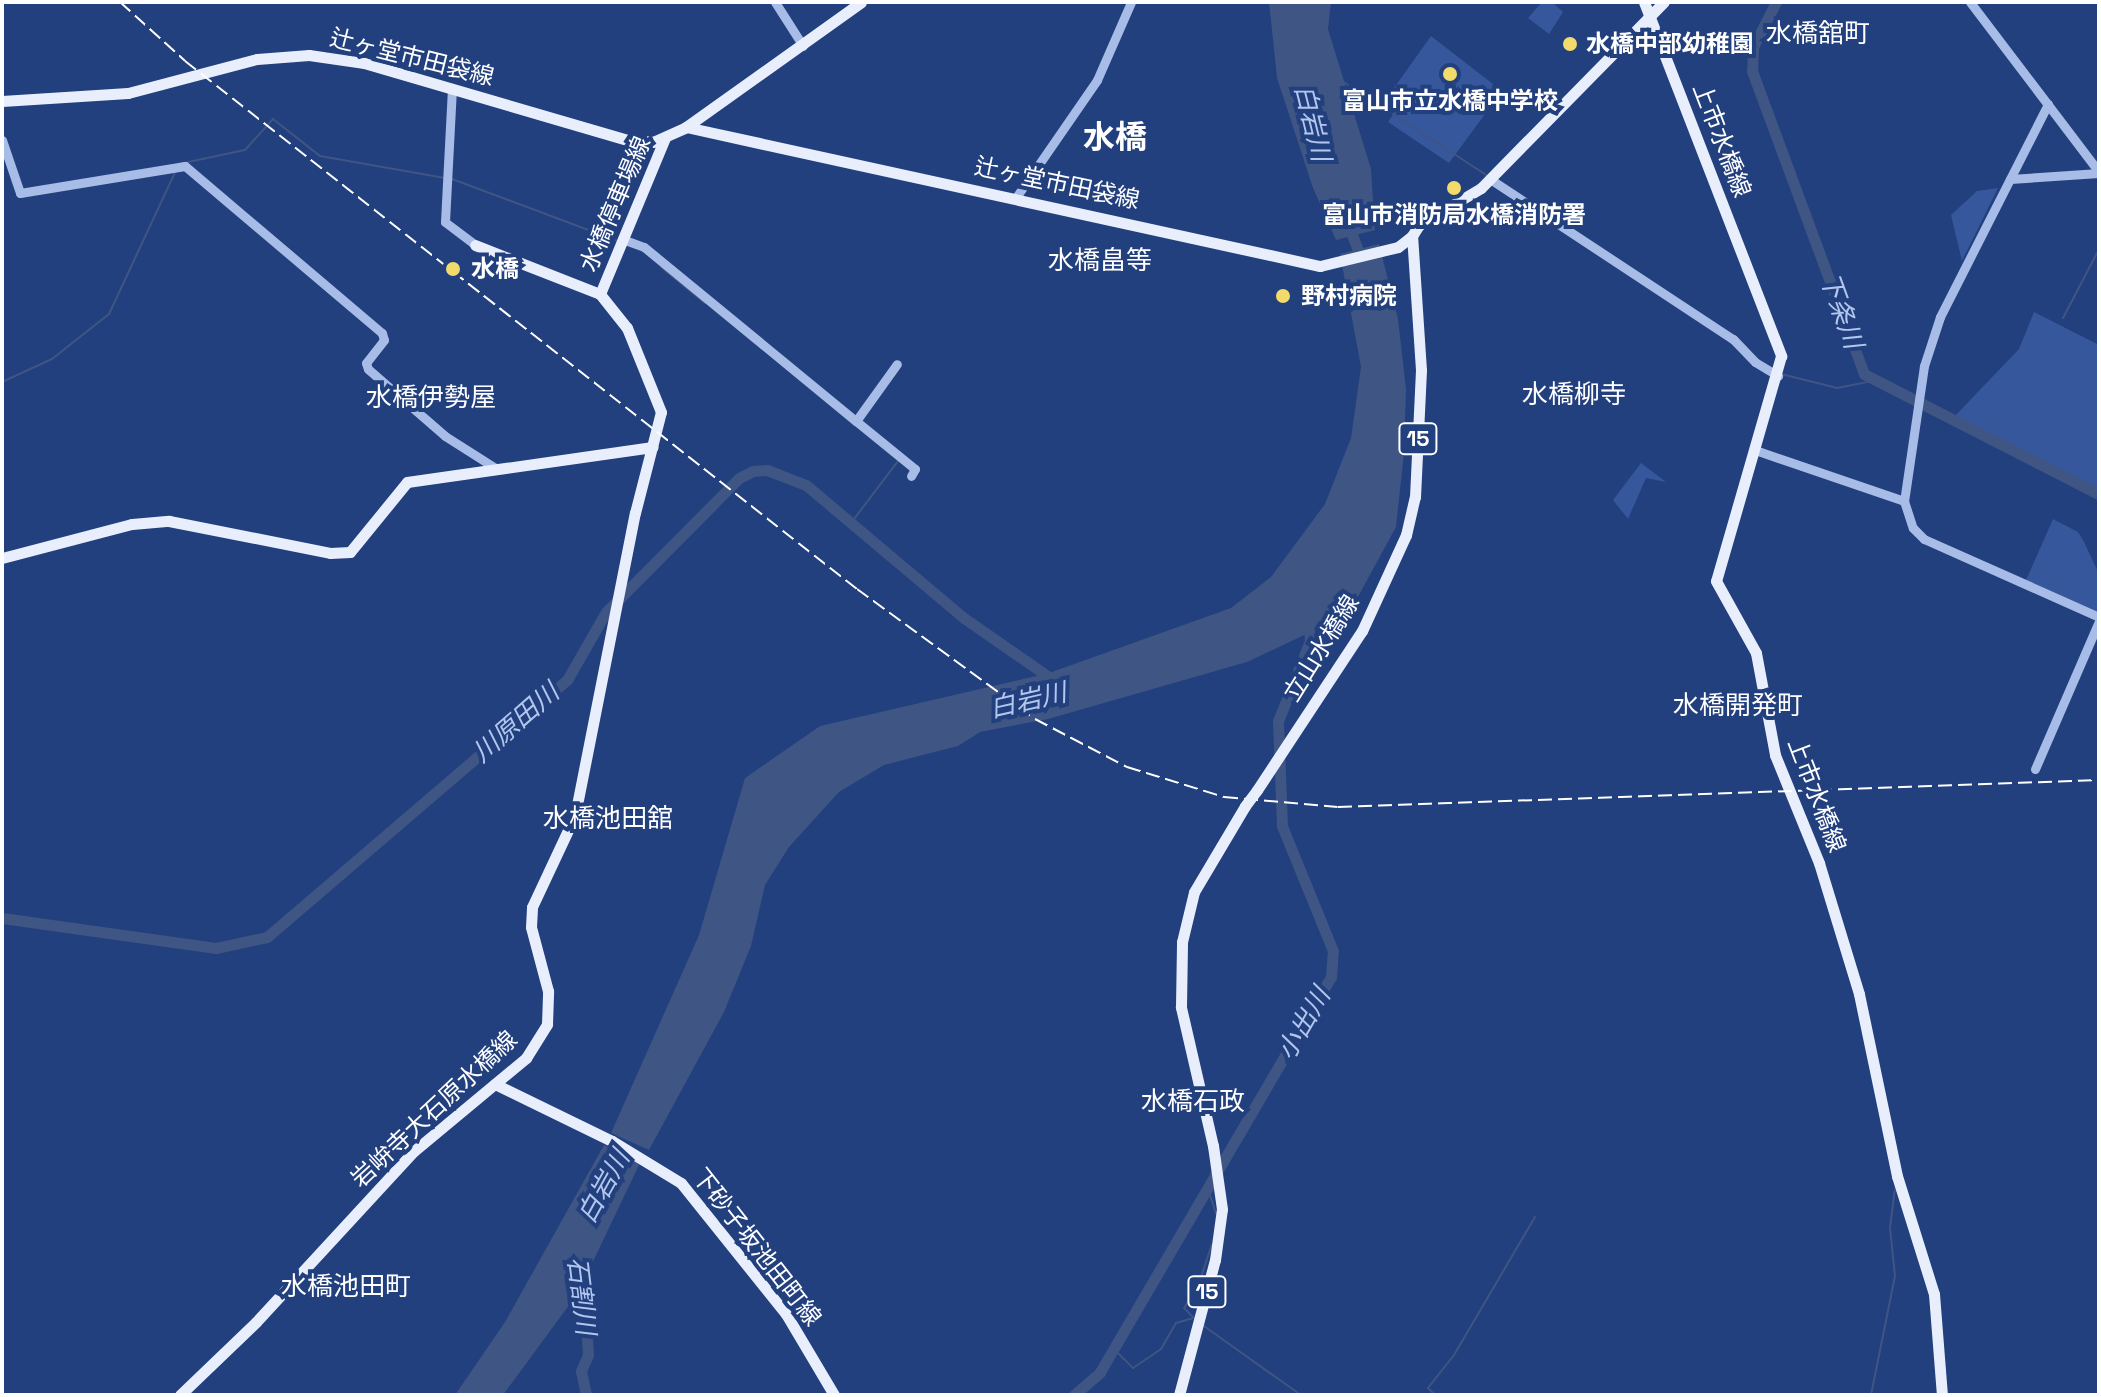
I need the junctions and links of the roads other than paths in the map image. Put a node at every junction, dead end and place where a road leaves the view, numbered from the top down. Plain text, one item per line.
1 (775, 2) edge
2 (861, 2) edge
3 (1131, 2) edge
4 (1644, 2) edge
5 (1664, 2) edge
6 (1970, 2) edge
7 (1650, 17) junction
8 (803, 46) junction
9 (452, 88) junction
10 (2, 101) edge
11 (2048, 104) junction
12 (686, 127) junction
13 (665, 138) junction
14 (2, 140) edge
15 (2099, 172) edge
16 (1490, 179) junction
17 (2010, 179) junction
18 (1017, 196) junction
19 (1412, 236) junction
20 (622, 239) junction
21 (475, 245) joint
22 (600, 294) junction
23 (897, 364) dead end
24 (1778, 376) junction
25 (856, 421) junction
26 (653, 447) junction
27 (1755, 450) junction
28 (497, 469) junction
29 (911, 476) dead end
30 (1904, 501) junction
31 (2, 558) edge
32 (2099, 619) edge
33 (2035, 769) dead end
34 (495, 1084) junction
35 (180, 1395) edge
36 (834, 1395) edge
37 (1179, 1395) edge
38 (1942, 1395) edge

1 - 8 street
2 - 8 main road, 水橋停車場線
3 - 18 street
4 - 7 main road, 上市水橋線
5 - 7 main road
6 - 11 street
7 - 16 main road
7 - 24 main road, 上市水橋線
8 - 12 main road, 水橋停車場線
9 - 10 main road, 辻ヶ堂市田袋線
9 - 13 main road, 辻ヶ堂市田袋線
9 - 21 street
11 - 15 street
11 - 17 street
12 - 13 main road, 水橋停車場線
12 - 18 main road, 辻ヶ堂市田袋線
13 - 20 main road, 水橋停車場線
14 - 28 street
15 - 17 street
16 - 19 main road
16 - 24 street
17 - 30 street
18 - 19 main road, 辻ヶ堂市田袋線
19 - 37 main road, 立山水橋線 / 15, bridge
20 - 22 main road, 水橋停車場線
20 - 25 street
21 - 22 main road, 水橋停車場線
22 - 26 main road, 岩峅寺大石原水橋線
23 - 25 street
24 - 27 main road, 上市水橋線
25 - 29 street
26 - 28 main road
26 - 34 main road, 岩峅寺大石原水橋線
27 - 30 street
27 - 38 main road, 上市水橋線
28 - 31 main road
30 - 32 street
32 - 33 street
34 - 35 main road, 岩峅寺大石原水橋線
34 - 36 main road, 下砂子坂池田町線

